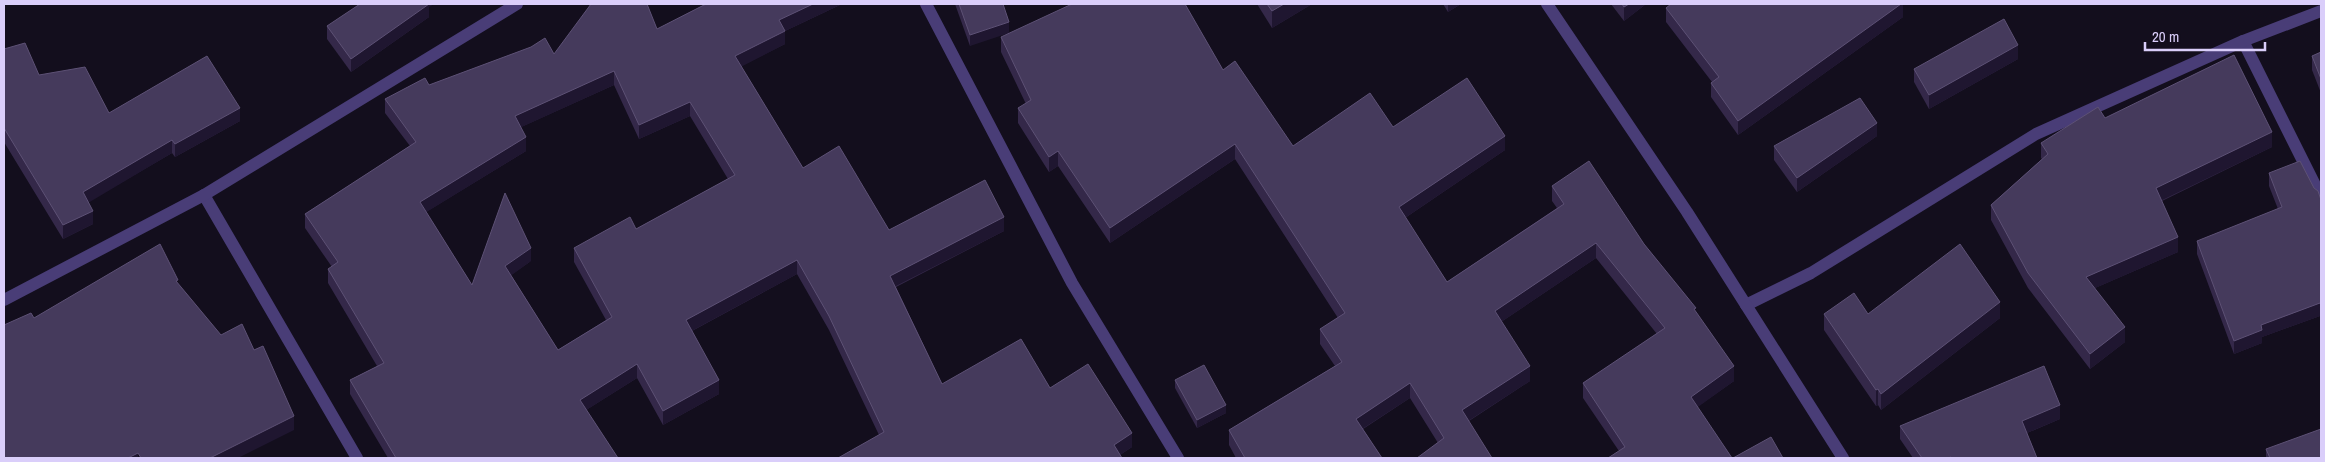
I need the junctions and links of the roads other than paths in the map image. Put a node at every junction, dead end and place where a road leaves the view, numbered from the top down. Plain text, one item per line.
1 (517, 4) edge
2 (926, 4) edge
3 (1546, 4) edge
4 (2321, 11) edge
5 (2243, 41) junction
6 (204, 195) junction
7 (2321, 197) edge
8 (4, 300) edge
9 (1746, 305) junction
10 (357, 458) edge
11 (1178, 458) edge
12 (1843, 458) edge

1 - 6 street
2 - 11 street
3 - 9 street
4 - 5 street
5 - 7 street
5 - 9 street
6 - 8 street
6 - 10 street
9 - 12 street

